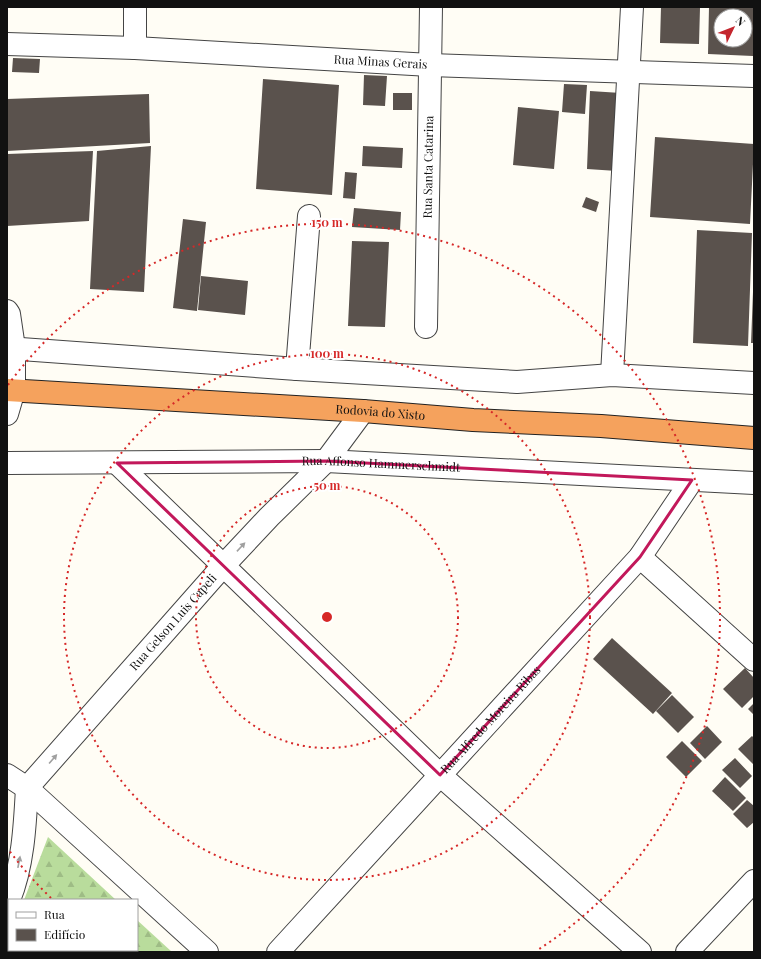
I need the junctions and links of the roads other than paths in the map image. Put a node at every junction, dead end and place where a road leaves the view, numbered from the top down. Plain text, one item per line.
1 (135, 7) edge
2 (432, 7) edge
3 (632, 7) edge
4 (7, 44) edge
5 (135, 48) junction
6 (430, 65) junction
7 (630, 73) junction
8 (754, 76) edge
9 (308, 216) dead end
10 (7, 311) edge
11 (426, 327) dead end
12 (10, 348) edge
13 (297, 369) junction
14 (612, 375) junction
15 (754, 383) edge
16 (10, 390) edge
17 (363, 411) junction
18 (7, 414) edge
19 (749, 439) edge
20 (326, 460) junction
21 (7, 463) edge
22 (117, 463) junction
23 (692, 480) junction
24 (754, 483) edge
25 (640, 557) junction
26 (223, 566) junction
27 (754, 660) edge
28 (7, 775) edge
29 (440, 775) junction
30 (27, 788) junction
31 (754, 881) edge
32 (9, 899) edge
33 (207, 952) edge
34 (278, 952) edge
35 (640, 952) edge
36 (687, 952) edge

1 - 5 street
2 - 6 street, Rua Santa Catarina
3 - 7 street
4 - 5 street, Rua Minas Gerais
5 - 6 street, Rua Minas Gerais
6 - 7 street, Rua Minas Gerais
6 - 11 street, Rua Santa Catarina
7 - 8 street, Rua Minas Gerais
7 - 14 street
9 - 13 street
10 - 12 street
12 - 13 street
12 - 16 street
13 - 14 street
14 - 15 street
16 - 17 highway, Rodovia do Xisto
16 - 18 street
17 - 19 highway, Rodovia do Xisto
17 - 20 street, Rua Gelson Luis Capeli
20 - 22 street, Rua Affonso Hammerschmidt
20 - 23 street, Rua Affonso Hammerschmidt
26 -> 20 street, Rua Gelson Luis Capeli
21 - 22 street, Rua Affonso Hammerschmidt
22 - 26 street
23 - 24 street, Rua Affonso Hammerschmidt
23 - 25 street, Rua Alfredo Moreira Ribas
25 - 27 street
25 - 29 street, Rua Alfredo Moreira Ribas
26 - 29 street
30 -> 26 street, Rua Gelson Luis Capeli
28 - 30 street
29 - 34 street, Rua Alfredo Moreira Ribas
29 - 35 street
32 -> 30 street
30 - 33 street
31 - 36 street

